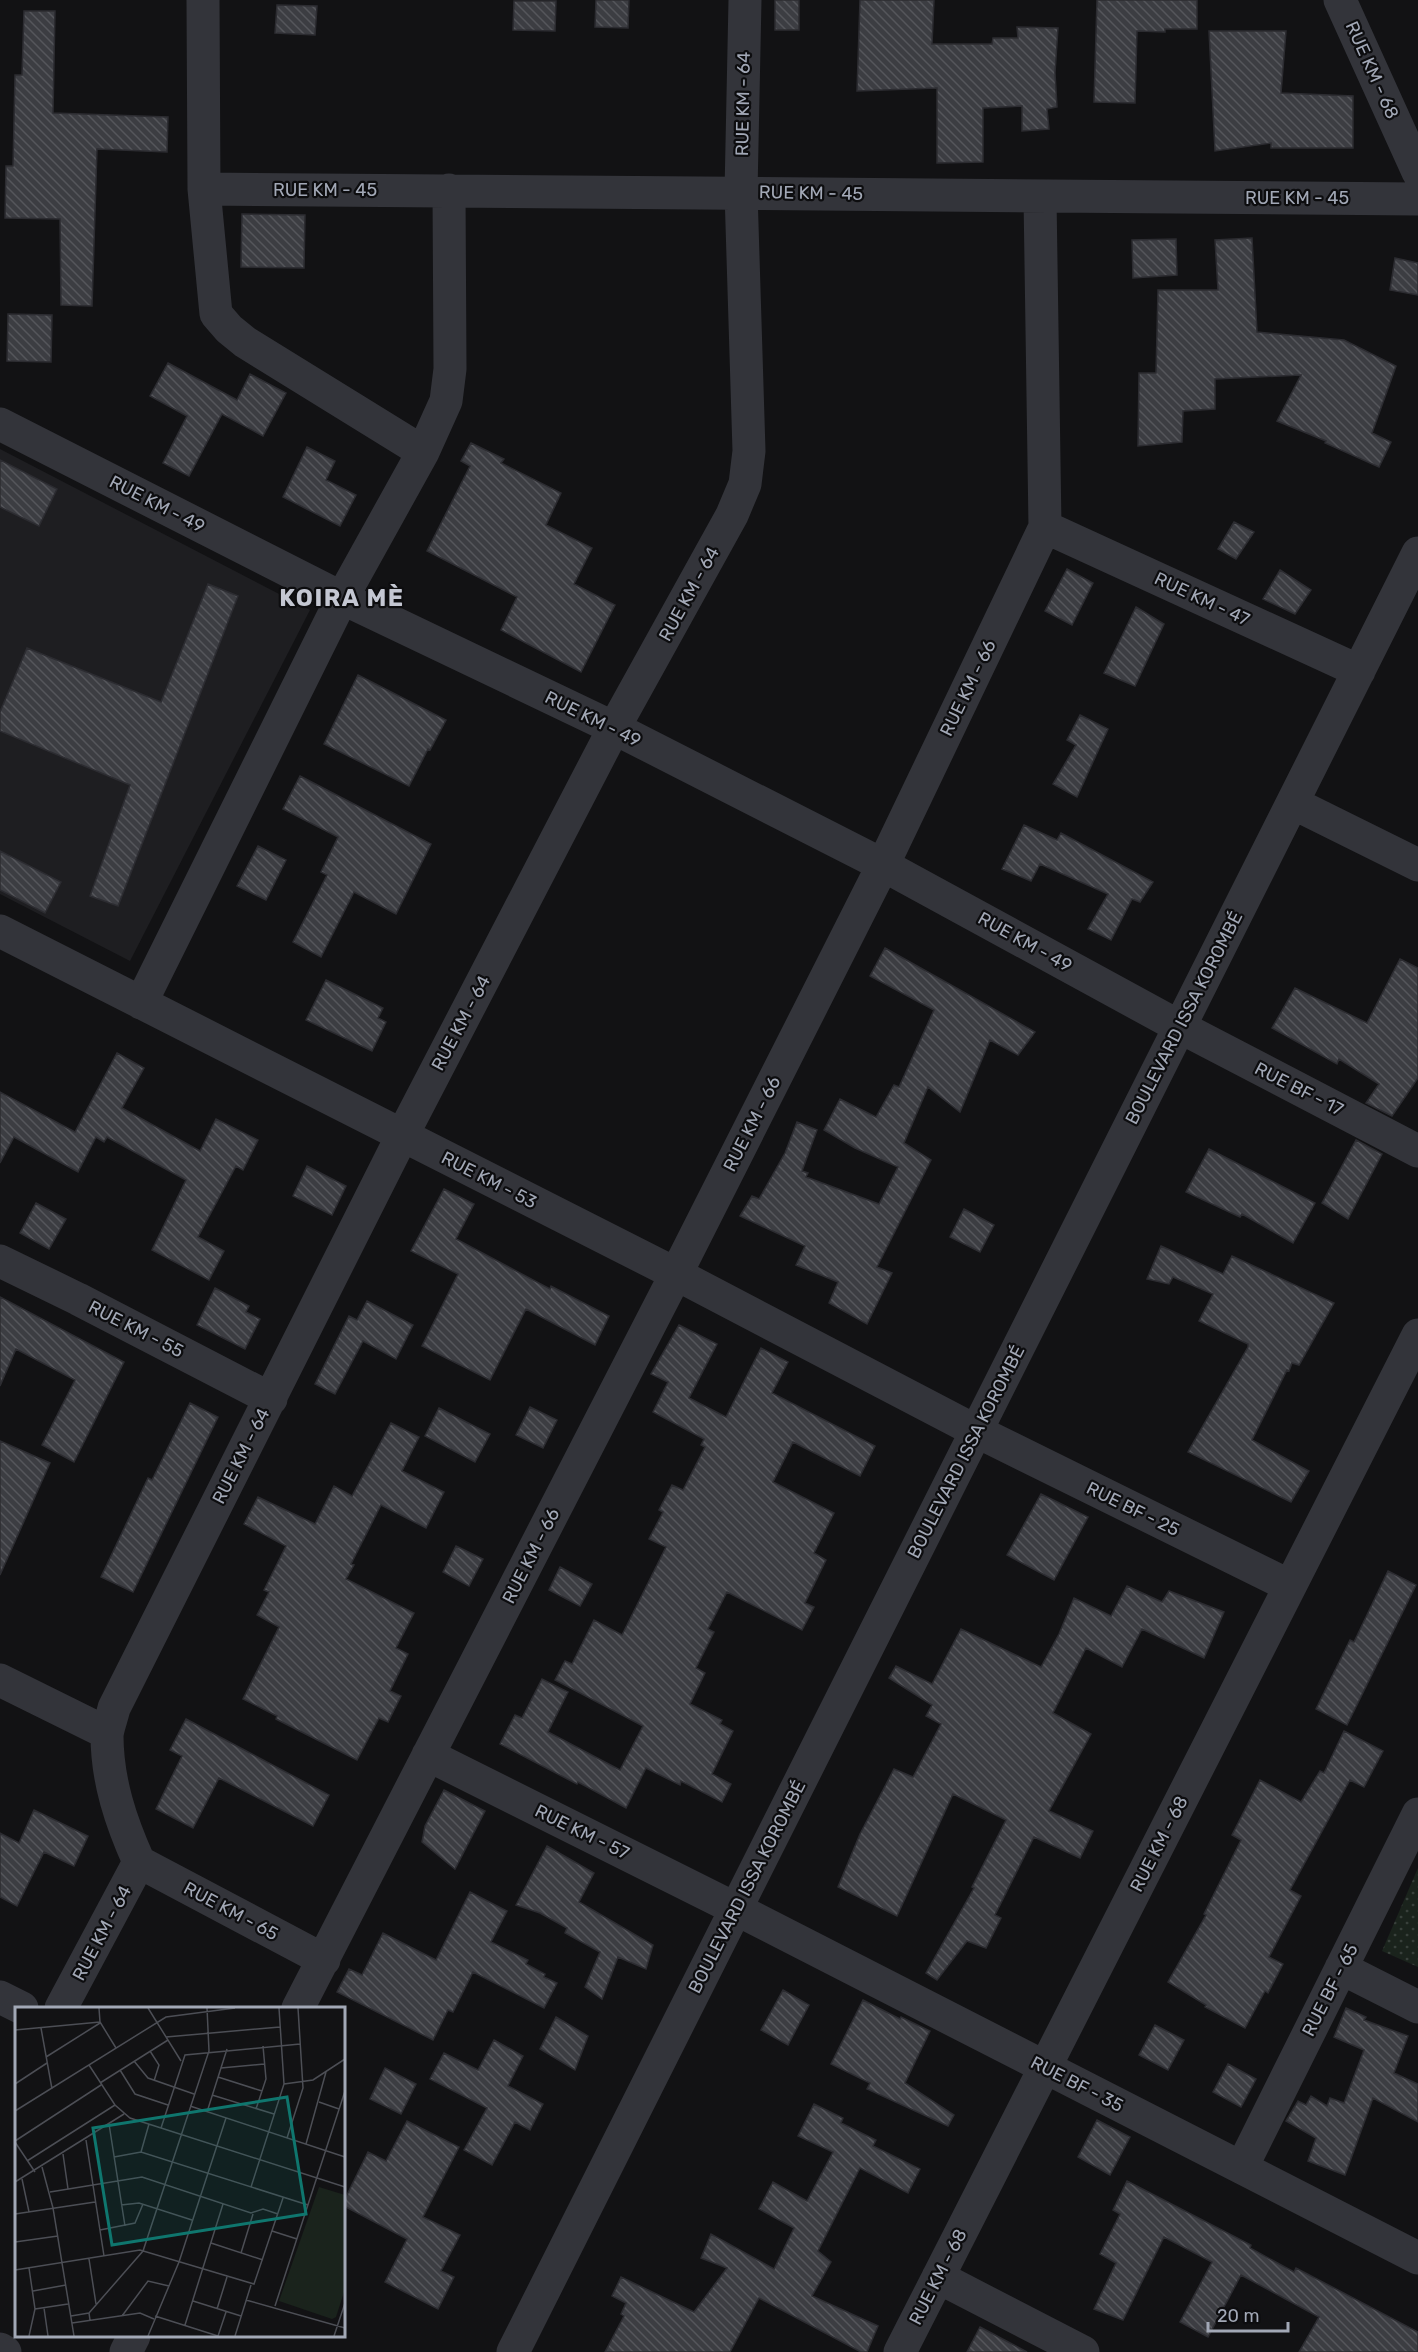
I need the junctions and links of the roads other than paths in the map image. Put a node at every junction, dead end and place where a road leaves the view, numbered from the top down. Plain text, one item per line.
1 (203, 0) edge
2 (745, 0) edge
3 (1340, 0) edge
4 (1418, 172) edge
5 (204, 189) junction
6 (449, 190) junction
7 (741, 192) junction
8 (1040, 197) junction
9 (1418, 199) edge
10 (0, 424) edge
11 (423, 452) junction
12 (1045, 527) junction
13 (1418, 553) edge
14 (342, 598) junction
15 (1359, 671) junction
16 (614, 728) junction
17 (1293, 803) junction
18 (883, 865) junction
19 (1418, 865) edge
20 (0, 931) edge
21 (141, 1003) junction
22 (1180, 1027) junction
23 (402, 1136) junction
24 (1418, 1151) edge
25 (0, 1261) edge
26 (676, 1274) junction
27 (1418, 1335) edge
28 (1408, 1379) edge
29 (271, 1399) junction
30 (976, 1431) junction
31 (1290, 1586) junction
32 (0, 1680) edge
33 (107, 1733) junction
34 (428, 1755) junction
35 (1418, 1814) edge
36 (139, 1862) junction
37 (736, 1909) junction
38 (324, 1960) junction
39 (1341, 1968) junction
40 (0, 1997) edge
41 (20, 2007) edge
42 (63, 2007) edge
43 (299, 2007) edge
44 (1418, 2007) edge
45 (1045, 2068) junction
46 (1242, 2167) junction
47 (1418, 2258) edge
48 (938, 2277) junction
49 (134, 2337) edge
50 (0, 2349) edge
51 (5, 2352) edge
52 (126, 2352) edge
53 (513, 2352) edge
54 (900, 2352) edge
55 (1083, 2352) edge

1 - 5 street
2 - 7 street, RUE KM - 64
3 - 4 street, RUE KM - 68
5 - 6 street, RUE KM - 45
5 - 11 street
6 - 7 street, RUE KM - 45
6 - 11 street
7 - 8 street, RUE KM - 45
7 - 16 street, RUE KM - 64
8 - 9 street, RUE KM - 45
8 - 12 street, RUE KM - 66
10 - 14 street, RUE KM - 49
11 - 14 street
12 - 15 street, RUE KM - 47
12 - 18 street, RUE KM - 66
13 - 15 street, BOULEVARD ISSA KOROMBÉ
14 - 16 street, RUE KM - 49
14 - 21 street
15 - 17 street, BOULEVARD ISSA KOROMBÉ
16 - 18 street, RUE KM - 49
16 - 23 street, RUE KM - 64
17 - 19 street
17 - 22 street, BOULEVARD ISSA KOROMBÉ
18 - 22 street, RUE KM - 49
18 - 26 street, RUE KM - 66
20 - 21 street, RUE KM - 53
21 - 23 street, RUE KM - 53
22 - 24 street, RUE BF - 17
22 - 30 street, BOULEVARD ISSA KOROMBÉ
23 - 26 street, RUE KM - 53
23 - 29 street, RUE KM - 64
25 - 29 street, RUE KM - 55
26 - 30 street, RUE KM - 53
26 - 34 street, RUE KM - 66
27 - 28 street, RUE KM - 68
28 - 31 street, RUE KM - 68
29 - 33 street, RUE KM - 64
30 - 31 street, RUE BF - 25
30 - 37 street, BOULEVARD ISSA KOROMBÉ
31 - 45 street, RUE KM - 68
32 - 33 street
33 - 36 street, RUE KM - 64
34 - 37 street, RUE KM - 57
34 - 38 street, RUE KM - 66
35 - 39 street, RUE BF - 65
36 - 38 street, RUE KM - 65
36 - 42 street, RUE KM - 64
37 - 45 street, RUE BF - 35
37 - 53 street, BOULEVARD ISSA KOROMBÉ
38 - 43 street, RUE KM - 66
39 - 44 street
39 - 46 street, RUE BF - 65
40 - 41 street
45 - 46 street, RUE BF - 35
45 - 48 street, RUE KM - 68
46 - 47 street, RUE BF - 35
48 - 54 street, RUE KM - 68
48 - 55 street
49 - 52 street
50 - 51 street

